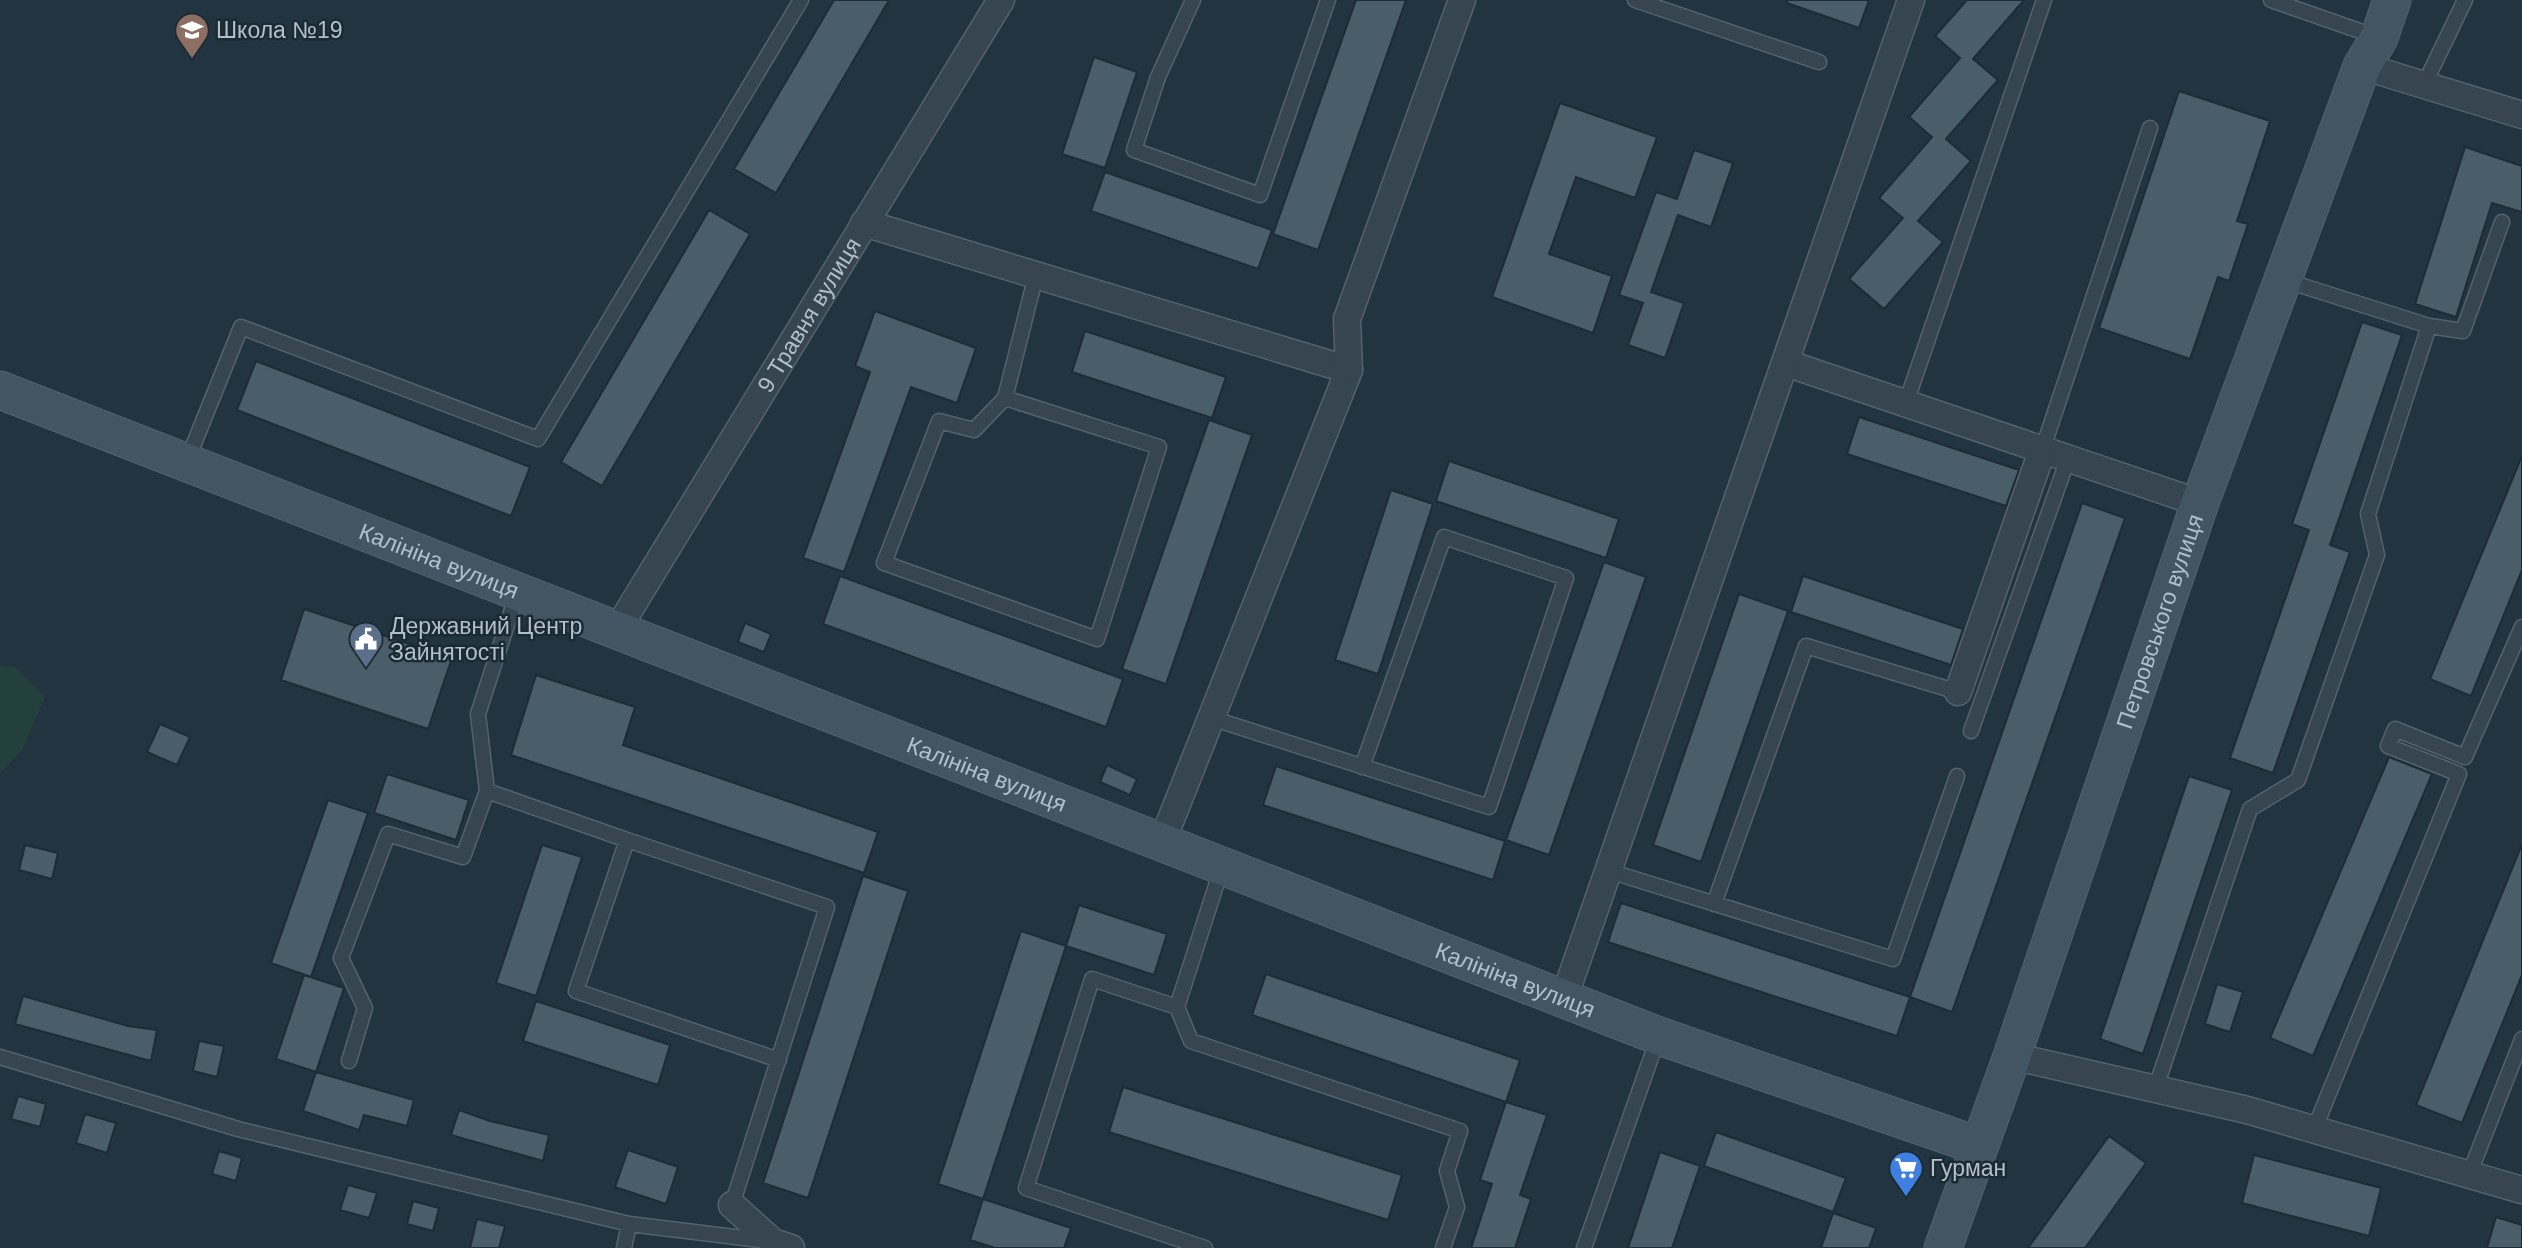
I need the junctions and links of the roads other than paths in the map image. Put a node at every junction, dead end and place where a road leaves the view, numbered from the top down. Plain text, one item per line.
1 (801, 0) edge
2 (1001, 0) edge
3 (1193, 0) edge
4 (1328, 0) edge
5 (1462, 0) edge
6 (1635, 0) edge
7 (1910, 0) edge
8 (2044, 0) edge
9 (2272, 0) edge
10 (2392, 0) edge
11 (2465, 0) edge
12 (2370, 52) junction
13 (1819, 62) dead end
14 (2424, 85) junction
15 (2522, 115) edge
16 (2150, 128) dead end
17 (2502, 222) dead end
18 (864, 223) junction
19 (1037, 275) junction
20 (2284, 280) junction
21 (2429, 326) junction
22 (1786, 363) junction
23 (1349, 370) junction
24 (0, 390) edge
25 (1005, 398) junction
26 (1906, 402) junction
27 (2043, 448) junction
28 (2069, 456) junction
29 (187, 463) junction
30 (2200, 503) junction
31 (518, 591) junction
32 (2522, 627) edge
33 (617, 630) junction
34 (1958, 692) joint
35 (1211, 718) junction
36 (1972, 731) dead end
37 (1362, 767) junction
38 (1957, 776) dead end
39 (486, 791) junction
40 (627, 840) junction
41 (1163, 842) junction
42 (1222, 865) junction
43 (1609, 871) junction
44 (1714, 904) junction
45 (1564, 998) junction
46 (1177, 1007) junction
47 (1659, 1036) junction
48 (2522, 1039) edge
49 (2012, 1056) junction
50 (0, 1057) edge
51 (779, 1060) junction
52 (349, 1062) dead end
53 (2155, 1090) junction
54 (2314, 1130) junction
55 (1979, 1146) junction
56 (2469, 1175) junction
57 (2522, 1190) edge
58 (732, 1205) joint
59 (629, 1224) junction
60 (782, 1245) edge
61 (624, 1248) edge
62 (1205, 1248) edge
63 (1443, 1248) edge
64 (1584, 1248) edge
65 (1943, 1248) edge

1 - 29 lane
2 - 18 street, 9 Травня вулиця
3 - 4 lane
5 - 23 street
6 - 13 lane
7 - 22 street
8 - 26 lane
9 - 12 lane
10 - 12 street, Петровського вулиця
11 - 14 lane
12 - 14 street
12 - 20 street, Петровського вулиця
14 - 15 street
16 - 27 lane
17 - 21 lane
18 - 19 street
18 - 33 street, 9 Травня вулиця
19 - 23 street
19 - 25 lane
20 - 21 lane
20 - 30 street, Петровського вулиця
21 - 53 lane
22 - 26 street
22 - 43 street
23 - 35 street
24 - 29 street, Калініна вулиця
25 - 25 lane
26 - 27 street
27 - 28 street
27 - 34 street
28 - 30 street
28 - 36 lane
29 - 31 street, Калініна вулиця
30 - 49 street, Петровського вулиця
31 - 33 street, Калініна вулиця
31 - 39 lane
32 - 54 lane
33 - 41 street, Калініна вулиця
34 - 44 lane
35 - 37 lane
35 - 41 street
37 - 37 lane
38 - 44 lane
39 - 40 lane
39 - 52 lane
40 - 51 lane
40 - 51 lane
41 - 42 street, Калініна вулиця
42 - 45 street, Калініна вулиця
42 - 46 lane
43 - 44 lane
43 - 45 street
45 - 47 street, Калініна вулиця
46 - 62 lane
46 - 63 lane
47 - 55 street, Калініна вулиця
47 - 64 lane
48 - 56 lane
49 - 53 street
49 - 55 street, Петровського вулиця
50 - 59 lane
51 - 58 lane
53 - 54 street
54 - 56 street
55 - 65 street, Петровського вулиця
56 - 57 street
58 - 60 street
59 - 60 lane
59 - 61 lane

